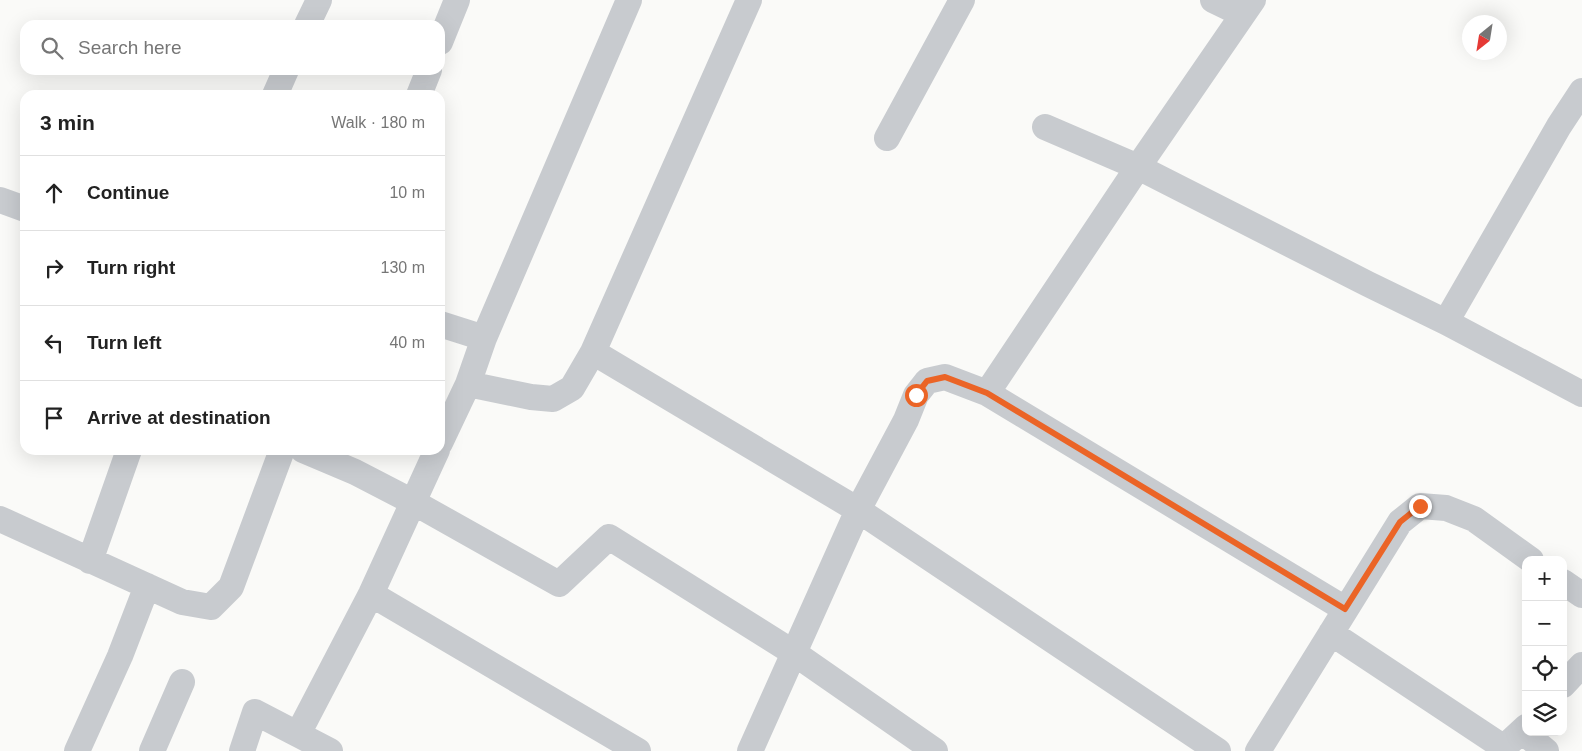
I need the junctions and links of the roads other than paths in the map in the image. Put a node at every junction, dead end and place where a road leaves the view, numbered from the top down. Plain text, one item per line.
1 (319, 0) edge
2 (457, 0) edge
3 (629, 0) edge
4 (749, 0) edge
5 (962, 0) edge
6 (1213, 0) edge
7 (1247, 7) edge
8 (309, 20) edge
9 (445, 30) edge
10 (284, 75) edge
11 (427, 75) edge
12 (276, 90) edge
13 (421, 90) edge
14 (1582, 91) edge
15 (1045, 127) dead end
16 (887, 138) dead end
17 (1138, 167) junction
18 (0, 200) edge
19 (20, 207) edge
20 (1446, 322) junction
21 (445, 326) edge
22 (484, 338) junction
23 (593, 352) junction
24 (468, 384) junction
25 (987, 393) junction
26 (1582, 394) edge
27 (445, 433) edge
28 (127, 455) edge
29 (280, 455) edge
30 (315, 455) edge
31 (435, 455) edge
32 (413, 502) junction
33 (858, 510) junction
34 (3, 528) edge
35 (1526, 556) edge
36 (90, 561) junction
37 (1567, 585) edge
38 (147, 586) junction
39 (371, 594) junction
40 (1582, 595) edge
41 (1345, 609) junction
42 (1331, 633) junction
43 (794, 653) junction
44 (182, 682) dead end
45 (298, 734) junction
46 (1513, 739) edge
47 (77, 751) edge
48 (152, 751) edge
49 (242, 751) edge
50 (330, 751) edge
51 (638, 751) edge
52 (750, 751) edge
53 (935, 751) edge
54 (1218, 751) edge
55 (1258, 751) edge
56 (1546, 751) edge

1 - 8 street
2 - 9 street
3 - 22 street
4 - 23 street
5 - 16 street
6 - 7 street
7 - 17 street
10 - 12 street
11 - 13 street
14 - 20 street
15 - 17 street
17 - 20 street
17 - 25 street
18 - 19 street
20 - 26 street
21 - 22 street
22 - 24 street
23 - 24 street
23 - 33 street
24 - 27 street
25 - 33 street
25 - 41 street
28 - 36 street
29 - 38 street
30 - 32 street
31 - 32 street
32 - 39 street
32 - 43 street
33 - 43 street
33 - 54 street
34 - 36 street
35 - 41 street
36 - 38 street
37 - 40 street
38 - 47 street
39 - 45 street
39 - 51 street
41 - 42 street
42 - 46 street
42 - 55 street
43 - 52 street
43 - 53 street
44 - 48 street
45 - 49 street
45 - 50 street
46 - 56 street

